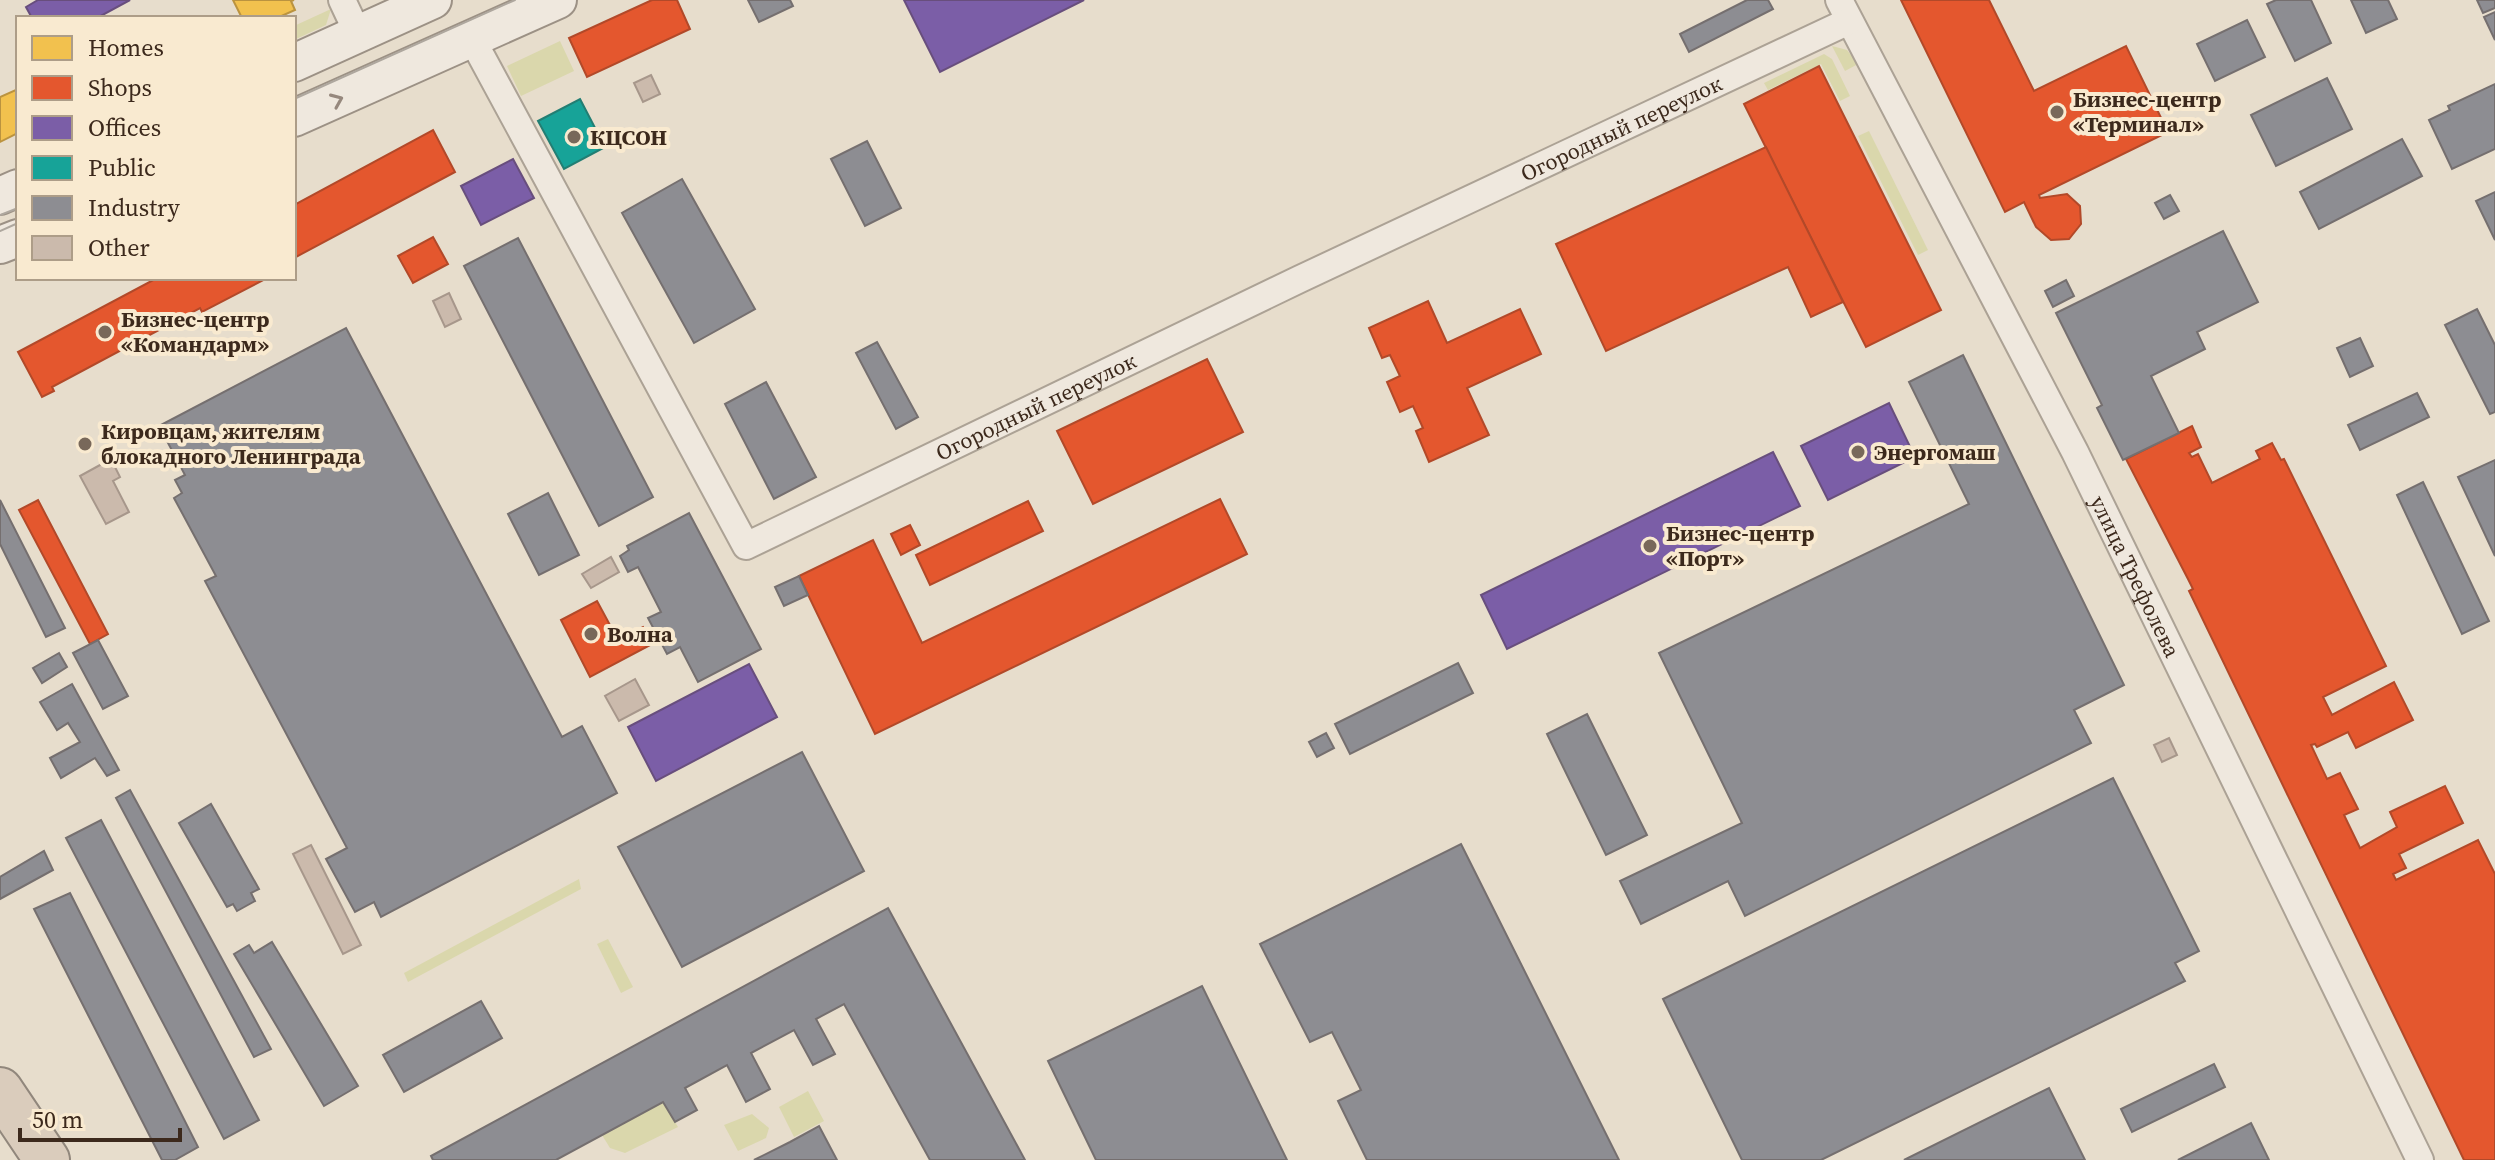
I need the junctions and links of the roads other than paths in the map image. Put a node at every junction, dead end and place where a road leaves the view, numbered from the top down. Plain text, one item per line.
1 (342, 0) edge
2 (433, 0) edge
3 (558, 0) edge
4 (1844, 10) edge
5 (358, 34) junction
6 (472, 39) junction
7 (296, 62) edge
8 (296, 117) edge
9 (0, 1090) edge
10 (47, 1160) edge
11 (2420, 1160) edge

1 - 5 street
2 - 5 main road
3 - 6 main road
4 - 6 street, Огородный переулок
4 - 11 street, улица Трефолева
5 - 7 main road
8 -> 6 main road
9 - 10 highway

